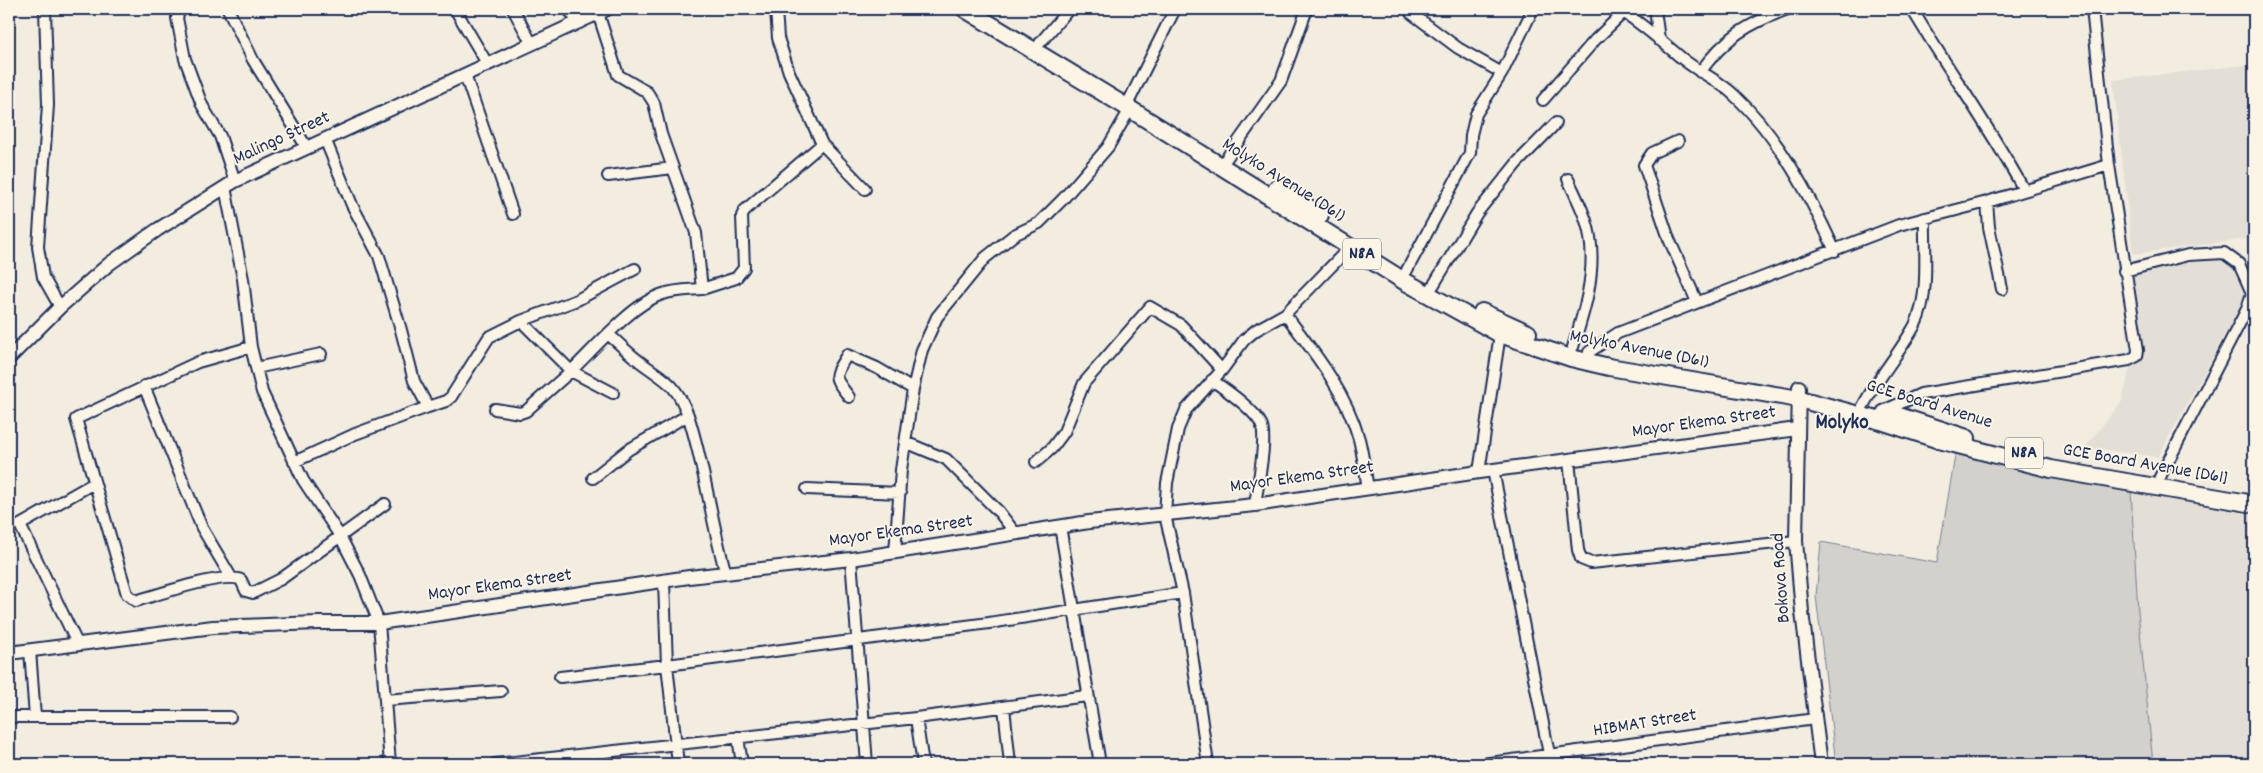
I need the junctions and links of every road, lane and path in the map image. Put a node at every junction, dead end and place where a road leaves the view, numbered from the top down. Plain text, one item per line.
1 (45, 9) edge
2 (180, 9) edge
3 (228, 9) edge
4 (455, 9) edge
5 (513, 9) edge
6 (568, 9) edge
7 (776, 9) edge
8 (965, 9) edge
9 (986, 9) edge
10 (1069, 9) edge
11 (1176, 9) edge
12 (1307, 9) edge
13 (1414, 9) edge
14 (1533, 9) edge
15 (1655, 9) edge
16 (1788, 9) edge
17 (1912, 9) edge
18 (2092, 9) edge
19 (603, 11) edge
20 (1621, 11) edge
21 (579, 23) junction
22 (1660, 40) junction
23 (1040, 43) junction
24 (532, 44) junction
25 (488, 65) junction
26 (1700, 72) junction
27 (1502, 73) junction
28 (465, 75) junction
29 (1544, 100) dead end
30 (1130, 104) junction
31 (1556, 123) dead end
32 (325, 139) junction
33 (1678, 141) dead end
34 (822, 144) junction
35 (307, 148) junction
36 (1223, 161) junction
37 (2109, 165) junction
38 (673, 168) junction
39 (608, 176) dead end
40 (1568, 179) dead end
41 (230, 184) junction
42 (865, 190) dead end
43 (2024, 190) junction
44 (1987, 202) junction
45 (514, 214) dead end
46 (1925, 218) junction
47 (1350, 247) junction
48 (1835, 251) junction
49 (635, 269) dead end
50 (1407, 270) junction
51 (2124, 271) junction
52 (1433, 286) junction
53 (2002, 288) dead end
54 (702, 289) junction
55 (1697, 302) junction
56 (60, 307) junction
57 (1285, 314) junction
58 (521, 321) junction
59 (1500, 334) junction
60 (609, 335) junction
61 (251, 347) junction
62 (1573, 347) junction
63 (1589, 352) junction
64 (321, 354) dead end
65 (9, 358) edge
66 (256, 368) junction
67 (1222, 370) junction
68 (571, 371) junction
69 (1212, 380) junction
70 (144, 386) junction
71 (913, 389) junction
72 (613, 393) dead end
73 (1799, 393) junction
74 (849, 397) dead end
75 (1863, 406) junction
76 (428, 407) junction
77 (495, 409) dead end
78 (1883, 411) junction
79 (688, 415) junction
80 (1798, 429) junction
81 (906, 442) junction
82 (1569, 460) junction
83 (294, 462) junction
84 (1036, 462) dead end
85 (1493, 470) junction
86 (1479, 472) junction
87 (2160, 477) junction
88 (592, 478) dead end
89 (94, 483) junction
90 (1368, 488) junction
91 (808, 489) dead end
92 (900, 493) junction
93 (2254, 495) edge
94 (384, 504) dead end
95 (2254, 504) edge
96 (1255, 505) junction
97 (1165, 515) junction
98 (1060, 526) junction
99 (1016, 534) junction
100 (340, 536) junction
101 (1796, 541) junction
102 (895, 553) junction
103 (851, 559) junction
104 (726, 574) junction
105 (231, 577) junction
106 (664, 581) junction
107 (1183, 592) junction
108 (1073, 610) junction
109 (379, 623) junction
110 (857, 642) junction
111 (77, 643) junction
112 (30, 650) junction
113 (9, 653) edge
114 (668, 665) junction
115 (560, 677) dead end
116 (501, 691) dead end
117 (1087, 696) junction
118 (385, 700) junction
119 (1004, 707) junction
120 (35, 716) junction
121 (230, 716) dead end
122 (9, 717) edge
123 (916, 718) junction
124 (1815, 719) junction
125 (865, 722) junction
126 (738, 737) junction
127 (675, 745) junction
128 (1551, 760) edge
129 (555, 761) edge
130 (390, 764) edge
131 (494, 764) edge
132 (678, 764) edge
133 (742, 764) edge
134 (867, 764) edge
135 (922, 764) edge
136 (1010, 764) edge
137 (1100, 764) edge
138 (1208, 764) edge
139 (1482, 764) edge
140 (1821, 764) edge

1 - 56 street
2 - 41 street
3 - 35 street
4 - 25 street
5 - 24 street
6 - 21 street
7 - 34 street
8 - 30 highway, Molyko Avenue (D61) / N8A
9 - 23 highway, Molyko Avenue (D61) / N8A
10 - 23 street
11 - 30 street
12 - 36 street
13 - 27 street
14 - 27 street
15 - 22 street
16 - 26 street
17 - 43 street
18 - 37 street
19 - 21 street, Malingo Street
19 - 38 street
20 - 22 street
20 - 29 street
21 - 24 street, Malingo Street
22 - 26 street
23 - 30 highway, Molyko Avenue (D61) / N8A
24 - 25 street, Malingo Street
25 - 28 street, Malingo Street
26 - 48 street
27 - 50 street
28 - 32 street, Malingo Street
28 - 45 street
30 - 36 highway, Molyko Avenue (D61) / N8A
30 - 71 street
31 - 52 street
32 - 35 street, Malingo Street
32 - 76 street
33 - 55 street
34 - 42 street
34 - 54 street
35 - 41 street, Malingo Street
36 - 47 highway, Molyko Avenue (D61) / N8A
36 - 50 highway, Molyko Avenue (D61) / N8A
37 - 43 street
37 - 51 street
38 - 39 street
38 - 54 street
40 - 62 street
41 - 56 street, Malingo Street
41 - 61 street
43 - 44 street
44 - 46 street
44 - 53 street
46 - 48 street
46 - 75 street
47 - 57 street
47 - 59 highway, Molyko Avenue (D61) / N8A
48 - 55 street
49 - 58 street
50 - 52 highway, Molyko Avenue (D61) / N8A
51 - 78 street
51 - 87 street
52 - 62 highway, Molyko Avenue (D61) / N8A
54 - 60 street
55 - 63 street
56 - 65 street, Malingo Street
57 - 67 street
57 - 90 street
58 - 68 street
58 - 76 street
59 - 73 highway, Molyko Avenue (D61) / N8A
59 - 86 street
60 - 68 street
60 - 79 street
61 - 66 street
61 - 70 street
62 - 63 highway, Molyko Avenue (D61) / N8A
63 - 73 highway, Molyko Avenue (D61) / N8A
64 - 66 street
66 - 83 street
67 - 69 street
67 - 84 street
68 - 72 street
68 - 77 street
69 - 96 street
69 - 97 street
70 - 89 street
70 - 105 street
71 - 74 street
71 - 81 street
73 - 75 highway, GCE Board Avenue / N8A
73 - 80 street, Bokova Road
73 - 95 highway, GCE Board Avenue [D61] / N8A
75 - 78 highway, GCE Board Avenue / N8A
76 - 83 street
78 - 87 highway, GCE Board Avenue / N8A
79 - 88 street
79 - 104 street
80 - 82 street, Mayor Ekema Street
80 - 101 street, Bokova Road
81 - 92 street
81 - 99 street
82 - 85 street, Mayor Ekema Street
82 - 101 street
83 - 100 street
85 - 86 street, Mayor Ekema Street
85 - 128 street
86 - 90 street, Mayor Ekema Street
87 - 93 highway, GCE Board Avenue / N8A
89 - 105 street
89 - 111 street
90 - 96 street, Mayor Ekema Street
91 - 92 street
92 - 102 street
94 - 100 street
96 - 97 street, Mayor Ekema Street
97 - 98 street, Mayor Ekema Street
97 - 107 street
98 - 99 street, Mayor Ekema Street
98 - 108 street
99 - 102 street, Mayor Ekema Street
100 - 105 street
100 - 109 street
101 - 124 street, Bokova Road
102 - 103 street, Mayor Ekema Street
103 - 104 street, Mayor Ekema Street
103 - 110 street
104 - 106 street, Mayor Ekema Street
106 - 109 street, Mayor Ekema Street
106 - 114 street
107 - 108 street
107 - 138 street
108 - 110 street
108 - 117 street
109 - 111 street, Mayor Ekema Street
109 - 118 street
110 - 114 street
110 - 125 street
111 - 112 street, Mayor Ekema Street
112 - 113 street, Mayor Ekema Street
112 - 120 street
114 - 115 street
114 - 127 street
116 - 118 street
117 - 119 street
117 - 137 street
118 - 130 street
119 - 123 street
119 - 136 street
120 - 121 street
120 - 122 street
123 - 125 street
123 - 135 street
124 - 128 street, HIBMAT Street
124 - 140 street, Bokova Road
125 - 126 street
125 - 134 street
126 - 127 street
126 - 133 street
127 - 129 street
127 - 132 street
128 - 139 street, HIBMAT Street
129 - 131 street

